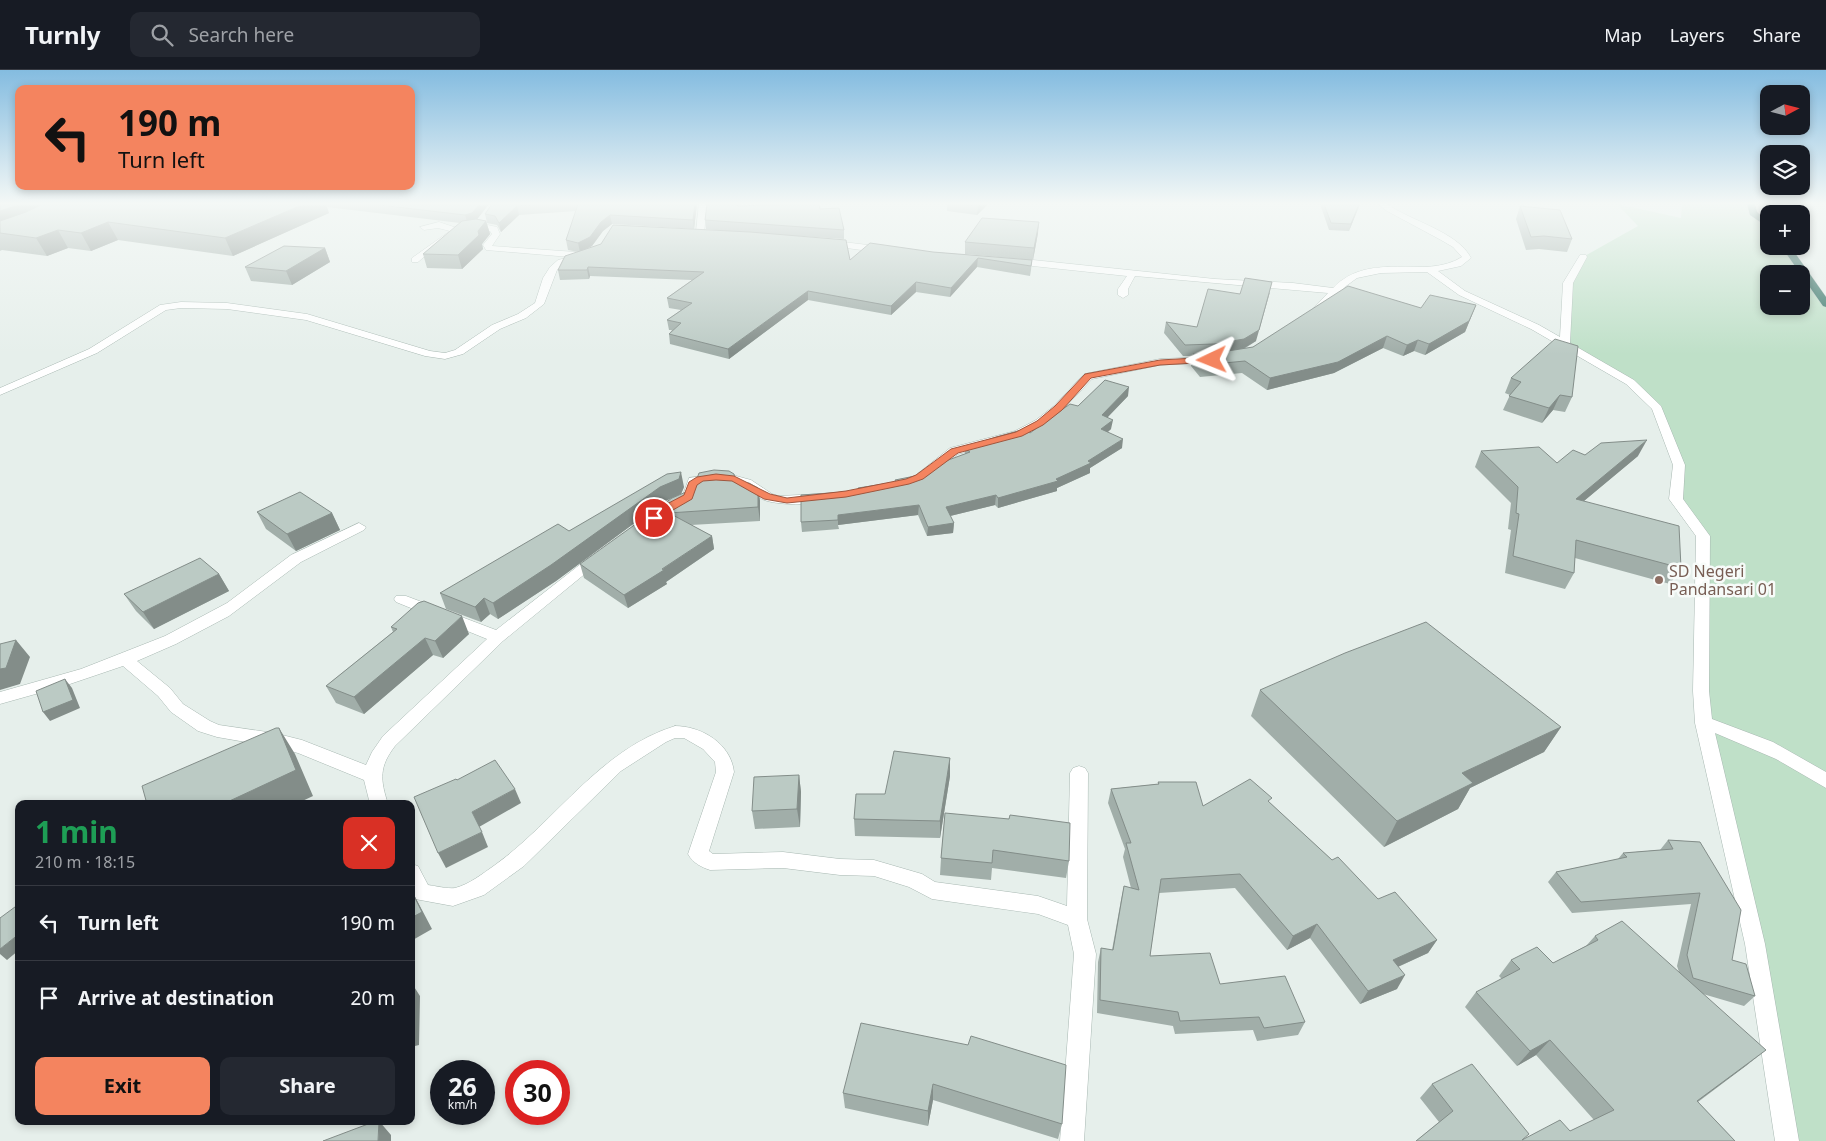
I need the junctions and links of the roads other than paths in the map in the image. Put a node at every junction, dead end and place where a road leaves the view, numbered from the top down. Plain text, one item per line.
1 (422, 254) edge
2 (574, 254) edge
3 (1466, 254) edge
4 (1791, 255) edge
5 (1583, 257) dead end
6 (415, 260) dead end
7 (1001, 261) edge
8 (1428, 268) junction
9 (1133, 273) junction
10 (1333, 292) junction
11 (1123, 295) dead end
12 (1826, 304) edge
13 (1302, 319) edge
14 (1565, 344) junction
15 (1225, 359) edge
16 (0, 392) edge
17 (909, 481) edge
18 (832, 497) edge
19 (665, 510) edge
20 (359, 527) dead end
21 (611, 548) edge
22 (401, 599) dead end
23 (498, 637) junction
24 (125, 659) junction
25 (0, 698) edge
26 (1704, 723) junction
27 (1079, 773) dead end
28 (373, 776) junction
29 (1826, 781) edge
30 (378, 800) edge
31 (415, 880) edge
32 (1077, 919) junction
33 (1072, 1141) edge
34 (1787, 1141) edge

1 - 6 street
2 - 16 street
3 - 8 street
4 - 12 highway
5 - 14 street
7 - 9 street
8 - 10 street
8 - 14 street
9 - 10 street
9 - 11 street
10 - 13 street
14 - 26 street
15 - 17 street
18 - 19 street
20 - 24 street
21 - 23 street
22 - 23 street
23 - 28 street
24 - 25 street
24 - 28 street
26 - 29 street
26 - 34 street
27 - 32 street
28 - 30 street
31 - 32 street
32 - 33 street

